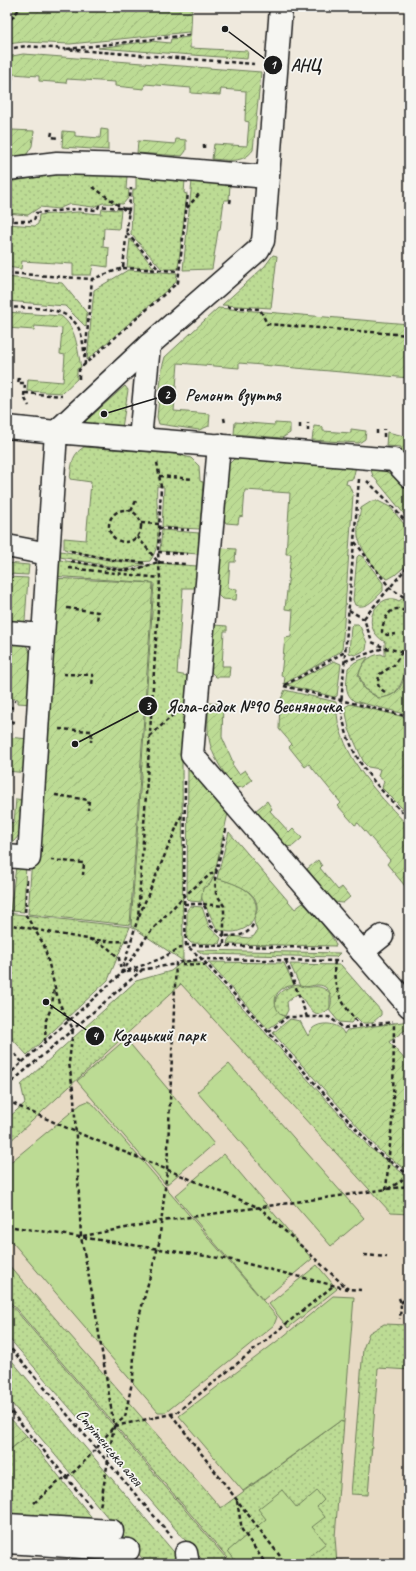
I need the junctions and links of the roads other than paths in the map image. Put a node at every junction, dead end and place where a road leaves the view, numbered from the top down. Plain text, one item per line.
1 (281, 7) edge
2 (7, 169) edge
3 (267, 177) junction
4 (149, 345) junction
5 (7, 427) edge
6 (56, 432) junction
7 (140, 439) junction
8 (219, 445) junction
9 (409, 476) edge
10 (7, 546) edge
11 (47, 556) junction
12 (7, 632) edge
13 (42, 635) junction
14 (7, 856) edge
15 (382, 936) dead end
16 (362, 952) junction
17 (402, 1016) edge
18 (105, 1523) road end
19 (7, 1525) edge
20 (7, 1542) edge
21 (128, 1550) dead end

1 - 3 lane
2 - 3 lane
3 - 4 lane
4 - 6 lane
4 - 7 lane
5 - 6 lane
6 - 7 lane
6 - 11 lane
7 - 8 lane
8 - 9 lane
8 - 16 lane
10 - 11 lane
11 - 13 lane
12 - 13 lane
13 - 14 lane
15 - 16 lane
16 - 17 lane
18 - 19 lane
20 - 21 lane

